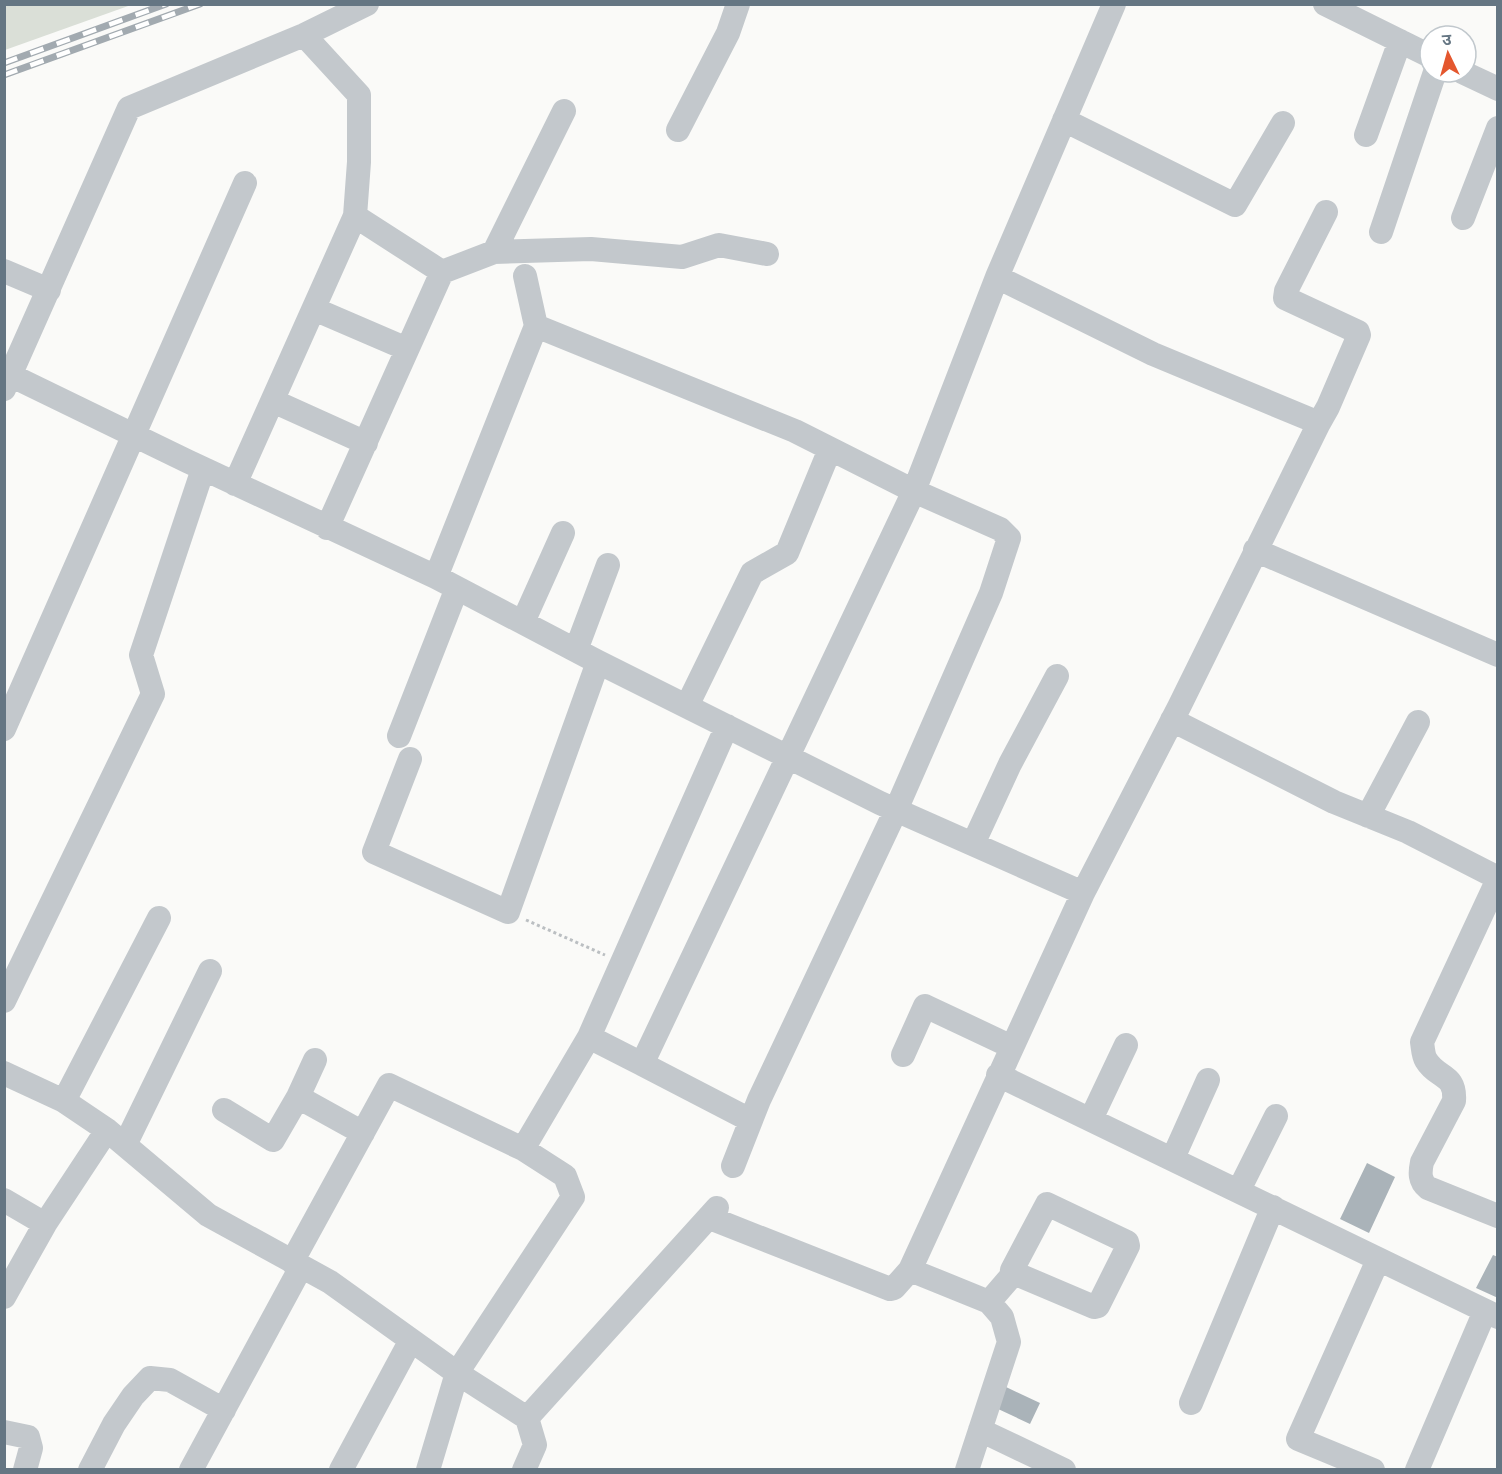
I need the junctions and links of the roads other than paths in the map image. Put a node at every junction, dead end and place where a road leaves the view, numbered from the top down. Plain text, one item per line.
1 (368, 4) edge
2 (738, 4) edge
3 (1114, 4) edge
4 (1325, 4) edge
5 (304, 35) junction
6 (1400, 41) junction
7 (1418, 50) edge
8 (1478, 80) edge
9 (1431, 84) edge
10 (1497, 89) edge
11 (564, 111) dead end
12 (1064, 120) junction
13 (1283, 123) dead end
14 (1497, 128) edge
15 (678, 130) dead end
16 (1366, 135) dead end
17 (245, 183) dead end
18 (1326, 212) dead end
19 (355, 216) junction
20 (1462, 218) dead end
21 (1381, 232) dead end
22 (494, 252) junction
23 (767, 254) dead end
24 (4, 272) edge
25 (442, 272) junction
26 (525, 276) dead end
27 (997, 277) junction
28 (49, 290) junction
29 (314, 309) junction
30 (536, 326) junction
31 (407, 349) junction
32 (7, 382) edge
33 (273, 401) junction
34 (1319, 423) junction
35 (133, 435) junction
36 (366, 443) junction
37 (830, 449) junction
38 (203, 469) junction
39 (235, 484) junction
40 (914, 491) junction
41 (327, 528) junction
42 (563, 533) dead end
43 (1255, 550) junction
44 (608, 565) dead end
45 (436, 578) junction
46 (458, 588) junction
47 (523, 622) junction
48 (576, 650) junction
49 (1497, 655) edge
50 (598, 662) junction
51 (1056, 676) dead end
52 (687, 706) junction
53 (1172, 720) junction
54 (1418, 722) dead end
55 (727, 726) junction
56 (4, 729) edge
57 (399, 736) dead end
58 (788, 757) junction
59 (410, 759) dead end
60 (896, 810) junction
61 (1368, 816) junction
62 (973, 844) junction
63 (1497, 879) edge
64 (1083, 893) junction
65 (159, 918) dead end
66 (210, 971) dead end
67 (4, 1001) edge
68 (589, 1037) junction
69 (1126, 1045) dead end
70 (1012, 1047) junction
71 (903, 1055) dead end
72 (315, 1060) dead end
73 (642, 1064) junction
74 (4, 1073) edge
75 (999, 1075) junction
76 (1208, 1080) dead end
77 (298, 1097) junction
78 (64, 1101) junction
79 (224, 1110) dead end
80 (1276, 1116) dead end
81 (1091, 1119) junction
82 (750, 1120) junction
83 (363, 1133) junction
84 (116, 1137) junction
85 (523, 1149) junction
86 (1173, 1158) junction
87 (733, 1166) dead end
88 (1239, 1190) junction
89 (4, 1200) edge
90 (1273, 1207) junction
91 (1497, 1216) edge
92 (45, 1224) junction
93 (1378, 1260) junction
94 (297, 1264) junction
95 (910, 1270) junction
96 (1014, 1273) junction
97 (4, 1297) edge
98 (989, 1302) junction
99 (1491, 1314) edge
100 (411, 1340) junction
101 (457, 1373) junction
102 (1191, 1403) dead end
103 (224, 1410) junction
104 (527, 1418) junction
105 (980, 1430) junction
106 (4, 1432) edge
107 (1059, 1468) edge
108 (25, 1470) edge
109 (90, 1470) edge
110 (191, 1470) edge
111 (341, 1470) edge
112 (428, 1470) edge
113 (524, 1470) edge
114 (967, 1470) edge
115 (1373, 1470) edge
116 (1417, 1470) edge

1 - 5 street
2 - 15 street
3 - 12 street
4 - 6 street
5 - 19 street
5 - 28 street
6 - 7 street
6 - 16 street
8 - 10 street
9 - 21 street
11 - 22 street
12 - 13 street
12 - 27 street
14 - 20 street
17 - 35 street
18 - 34 street
19 - 25 street
19 - 29 street
22 - 23 street
22 - 25 street
24 - 28 street
25 - 31 street
26 - 30 street
27 - 34 street
27 - 40 street
28 - 32 street
29 - 31 street
29 - 33 street
30 - 37 street
30 - 45 street
31 - 36 street
32 - 35 street
33 - 36 street
33 - 39 street
34 - 43 street
35 - 38 street
35 - 56 street
36 - 41 street
37 - 40 street
37 - 52 street
38 - 39 street
38 - 67 street
39 - 41 street
40 - 58 street
40 - 60 street
41 - 45 street
42 - 47 street
43 - 49 street
43 - 53 street
44 - 48 street
45 - 46 street
46 - 47 street
46 - 57 street
47 - 48 street
48 - 50 street
50 - 52 street
50 - 59 street
51 - 62 street
52 - 55 street
53 - 61 street
53 - 64 street
54 - 61 street
55 - 58 street
55 - 68 street
58 - 60 street
58 - 73 street
60 - 62 street
60 - 82 street
61 - 63 street
62 - 64 street
63 - 91 street
64 - 70 street
65 - 78 street
66 - 84 street
68 - 73 street
68 - 85 street
69 - 81 street
70 - 71 street
70 - 75 street
72 - 77 street
73 - 82 street
74 - 78 street
75 - 81 street
75 - 95 street
76 - 86 street
77 - 79 street
77 - 83 street
78 - 84 street
80 - 88 street
81 - 86 street
82 - 87 street
83 - 85 street
83 - 94 street
84 - 92 street
84 - 94 street
85 - 101 street
86 - 88 street
88 - 90 street
89 - 92 street
90 - 93 street
90 - 102 street
92 - 97 street
93 - 99 street
93 - 115 street
94 - 100 street
94 - 103 street
95 - 98 street
95 - 104 street
96 - 96 street
96 - 98 street
98 - 105 street
99 - 116 street
100 - 101 street
100 - 111 street
101 - 104 street
101 - 112 street
103 - 109 street
103 - 110 street
104 - 113 street
105 - 107 street
105 - 114 street
106 - 108 street

